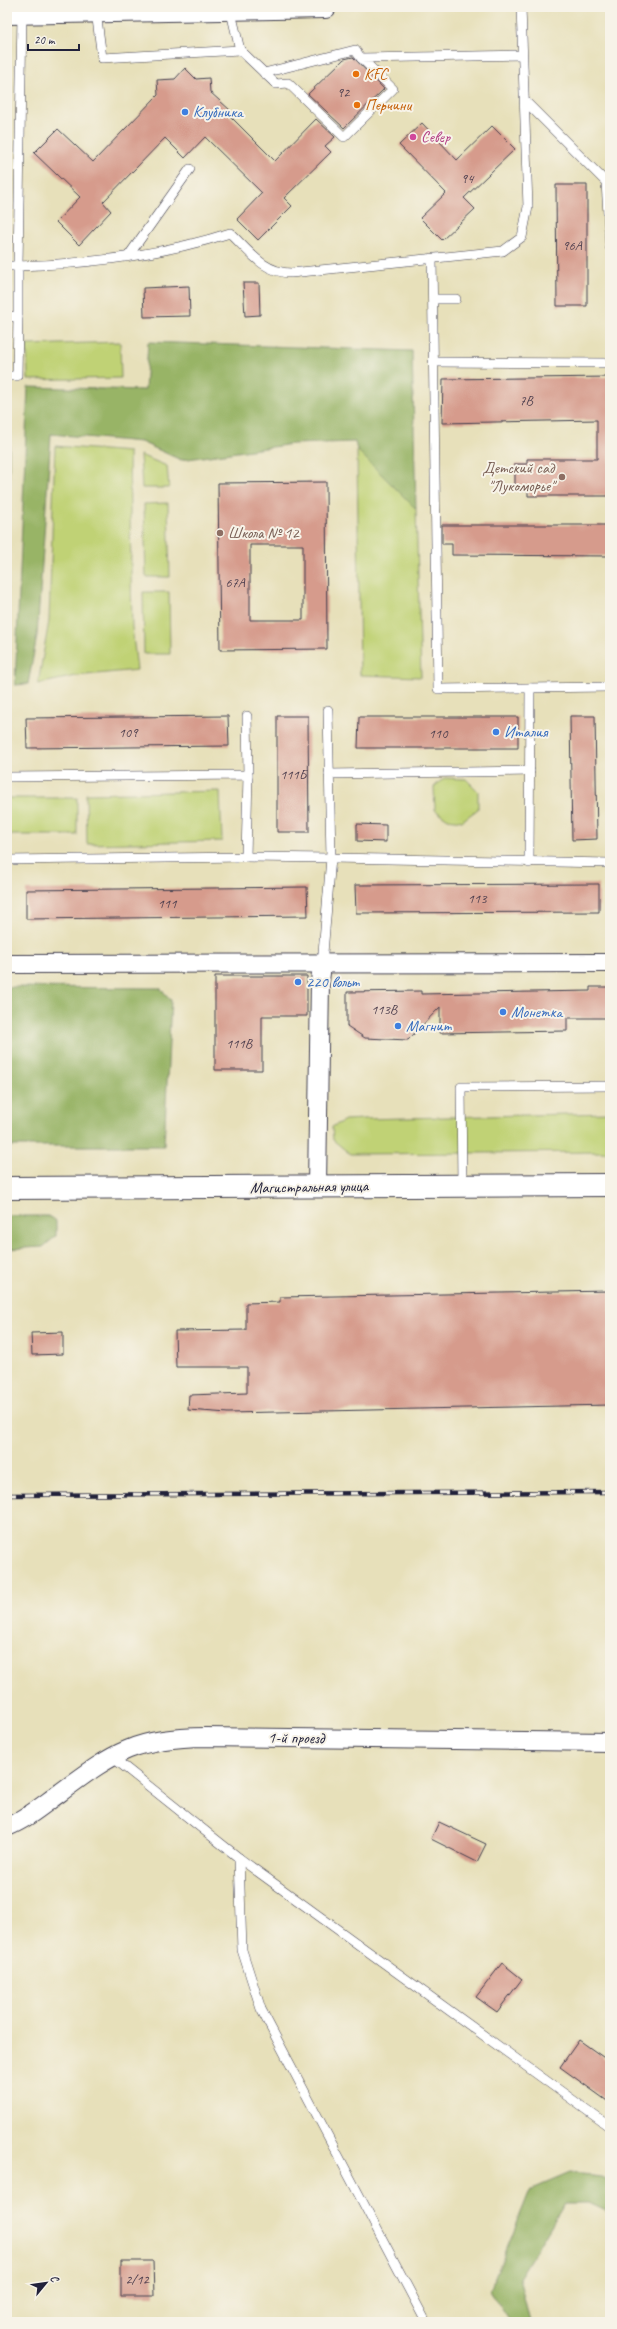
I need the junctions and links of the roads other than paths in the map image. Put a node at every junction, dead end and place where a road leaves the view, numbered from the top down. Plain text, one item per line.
1 (325, 7) edge
2 (521, 7) edge
3 (148, 8) edge
4 (230, 8) junction
5 (96, 11) junction
6 (14, 13) edge
7 (240, 50) junction
8 (522, 54) junction
9 (361, 58) junction
10 (264, 72) junction
11 (525, 101) junction
12 (190, 169) dead end
13 (608, 182) edge
14 (610, 247) edge
15 (129, 255) junction
16 (432, 259) junction
17 (7, 266) edge
18 (18, 266) junction
19 (434, 299) junction
20 (456, 299) dead end
21 (7, 316) edge
22 (18, 317) junction
23 (434, 362) junction
24 (610, 363) edge
25 (7, 376) edge
26 (610, 687) edge
27 (530, 688) junction
28 (328, 710) dead end
29 (247, 716) dead end
30 (530, 771) junction
31 (329, 774) junction
32 (248, 775) junction
33 (7, 777) edge
34 (246, 857) junction
35 (331, 858) junction
36 (7, 860) edge
37 (529, 863) junction
38 (610, 864) edge
39 (610, 963) edge
40 (7, 964) edge
41 (322, 964) junction
42 (610, 1086) edge
43 (462, 1185) junction
44 (610, 1186) edge
45 (317, 1187) junction
46 (7, 1188) edge
47 (610, 1742) edge
48 (111, 1756) junction
49 (7, 1826) edge
50 (239, 1858) junction
51 (610, 2127) edge
52 (426, 2322) edge

1 - 4 main road
2 - 8 lane
3 - 4 main road
3 - 5 main road
4 - 7 lane
5 - 6 main road
5 - 7 lane
6 - 18 lane
7 - 10 lane
8 - 9 lane
8 - 11 lane
9 - 10 lane
9 - 10 lane
11 - 13 lane
11 - 16 lane
12 - 15 lane
13 - 14 lane
15 - 16 lane
15 - 18 lane
16 - 19 lane
17 - 18 lane
18 - 22 lane
19 - 20 lane
19 - 23 lane
21 - 22 lane
22 - 25 lane
23 - 24 lane
23 - 27 lane
26 - 27 lane
27 - 30 lane
28 - 31 lane
29 - 32 lane
30 - 31 lane
30 - 37 lane
31 - 35 lane
32 - 33 lane
32 - 34 lane
34 - 35 lane
34 - 36 lane
35 - 37 lane
35 - 41 lane
37 - 38 lane
39 - 41 street
40 - 41 street
41 - 45 street
42 - 43 lane
43 - 44 main road, Магистральная улица
43 - 45 main road, Магистральная улица
45 - 46 main road, Магистральная улица
47 - 48 street, 1-й проезд
48 - 49 street, 1-й проезд
48 - 50 lane
50 - 51 lane
50 - 52 lane

